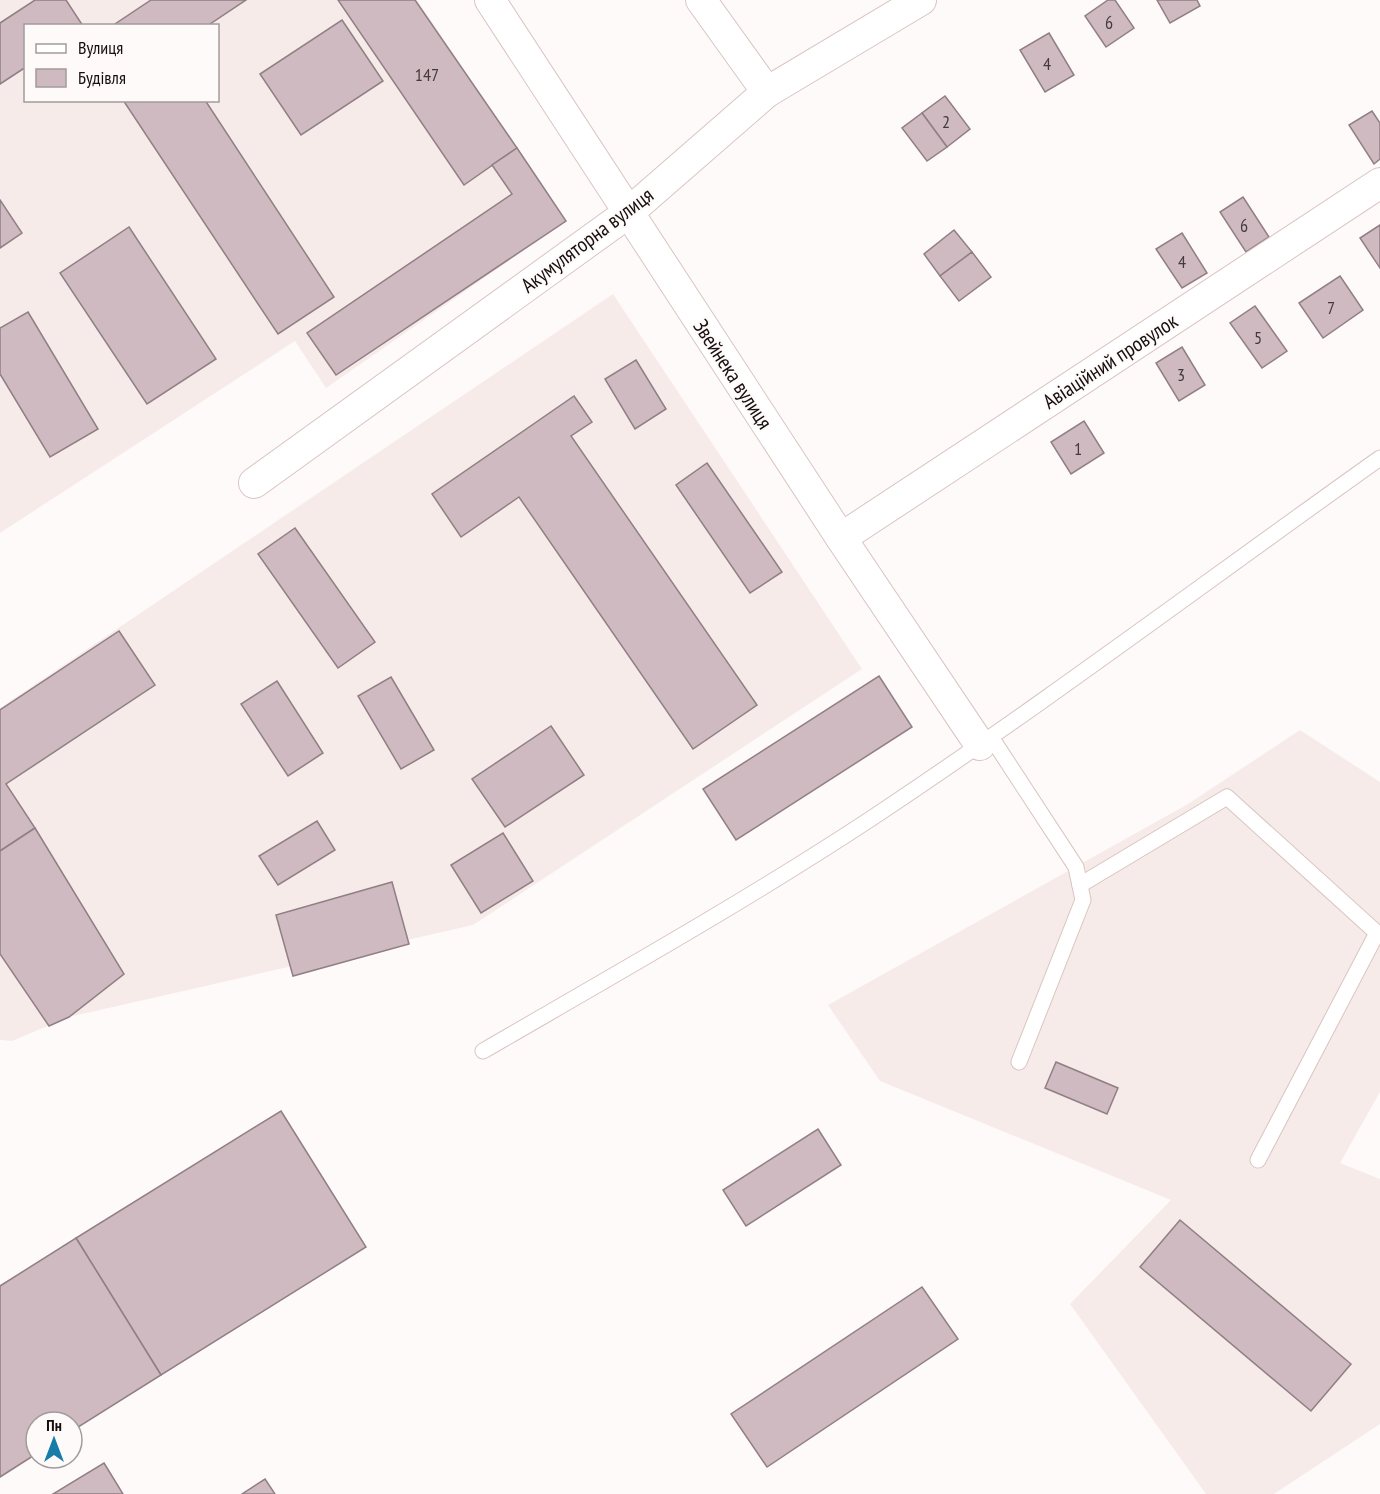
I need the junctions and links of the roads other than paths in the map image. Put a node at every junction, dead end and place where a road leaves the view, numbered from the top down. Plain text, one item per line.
1 (490, 0) edge
2 (700, 0) edge
3 (921, 0) edge
4 (767, 92) junction
5 (1380, 183) edge
6 (628, 213) junction
7 (1380, 458) edge
8 (254, 483) dead end
9 (841, 538) junction
10 (986, 741) junction
11 (1080, 885) junction
12 (483, 1051) dead end
13 (1019, 1062) dead end
14 (1258, 1160) dead end

1 - 6 street, Звейнека вулиця
2 - 4 street
3 - 4 street, Акумуляторна вулиця
4 - 6 street, Акумуляторна вулиця
5 - 9 street, Авіаційний провулок
6 - 8 street, Акумуляторна вулиця
6 - 9 street, Звейнека вулиця
7 - 10 lane
9 - 10 street, Звейнека вулиця
10 - 11 lane
10 - 12 lane
11 - 13 lane
11 - 14 lane

